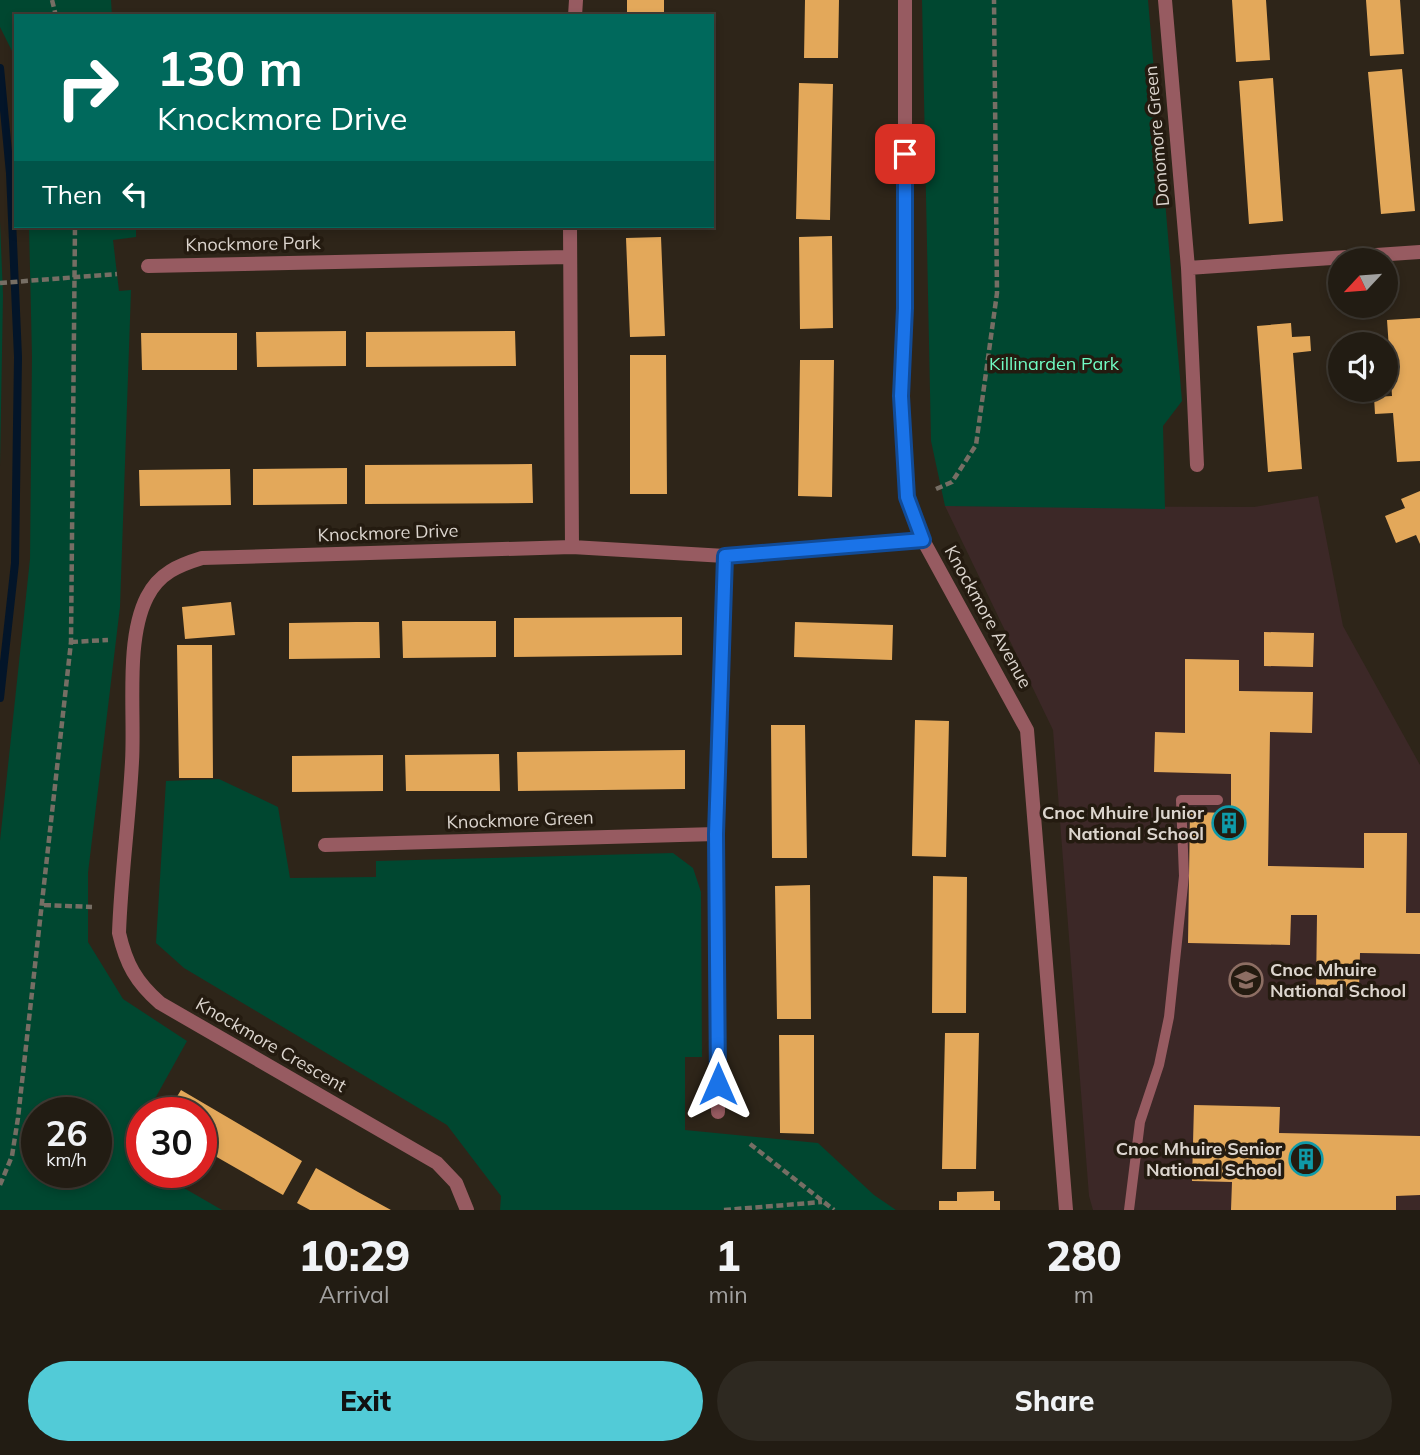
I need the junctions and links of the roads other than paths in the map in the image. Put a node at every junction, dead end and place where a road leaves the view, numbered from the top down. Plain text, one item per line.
1 (905, 0) edge
2 (1165, 0) edge
3 (570, 228) edge
4 (1420, 252) edge
5 (569, 257) junction
6 (148, 266) dead end
7 (1188, 268) junction
8 (1197, 465) dead end
9 (923, 540) junction
10 (572, 547) junction
11 (725, 556) junction
12 (1218, 800) dead end
13 (716, 834) junction
14 (325, 845) dead end
15 (122, 874) joint
16 (718, 1112) dead end
17 (467, 1210) edge
18 (1066, 1210) edge
19 (1129, 1210) edge

1 - 9 street, Knockmore Avenue
2 - 7 street, Donomore Green
3 - 5 street
4 - 7 street
5 - 6 street, Knockmore Park
5 - 10 street
7 - 8 street, Donomore Green
9 - 11 street, Knockmore Drive
9 - 18 street, Knockmore Avenue
10 - 11 street, Knockmore Drive
10 - 15 street, Knockmore Drive
11 - 13 street
12 - 19 lane
13 - 14 street, Knockmore Green
13 - 16 street
15 - 17 street, Knockmore Crescent

